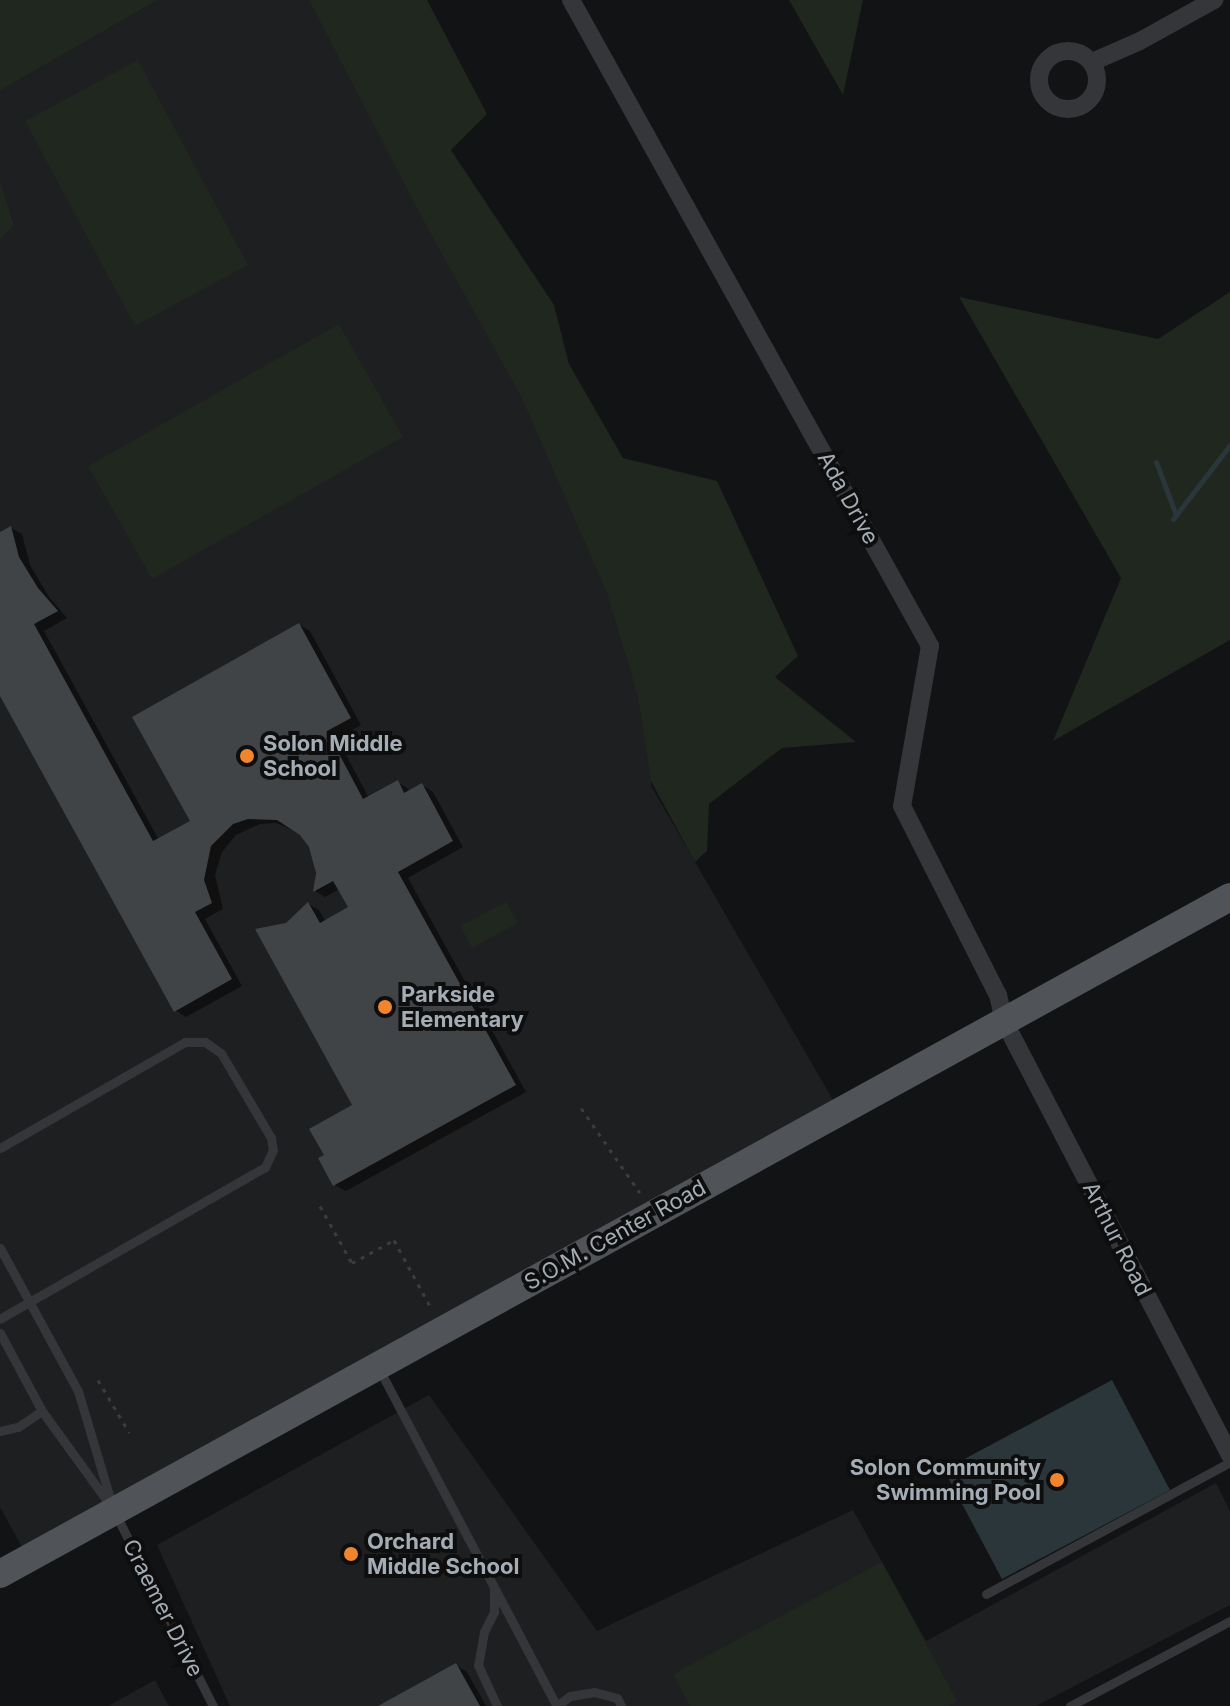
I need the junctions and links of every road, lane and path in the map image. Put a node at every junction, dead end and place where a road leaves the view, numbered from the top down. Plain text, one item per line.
1 (571, 0) edge
2 (1214, 0) edge
3 (1092, 62) dead end
4 (1230, 897) edge
5 (1004, 1021) junction
6 (581, 1108) dead end
7 (0, 1148) edge
8 (640, 1193) dead end
9 (320, 1206) dead end
10 (0, 1248) edge
11 (29, 1301) junction
12 (431, 1308) dead end
13 (0, 1319) edge
14 (0, 1333) edge
15 (378, 1366) junction
16 (98, 1380) dead end
17 (42, 1411) junction
18 (0, 1431) edge
19 (129, 1432) dead end
20 (1230, 1459) edge
21 (113, 1509) junction
22 (0, 1574) edge
23 (494, 1586) junction
24 (986, 1594) dead end
25 (1230, 1621) edge
26 (213, 1706) edge
27 (497, 1706) edge
28 (557, 1706) edge
29 (621, 1706) edge
30 (1070, 1706) edge

1 - 5 street, Ada Drive
2 - 3 street
4 - 5 main road, S.O.M. Center Road
5 - 15 main road, S.O.M. Center Road
5 - 20 street, Arthur Road
6 - 8 path
7 - 11 lane
9 - 12 path
10 - 11 lane
11 - 13 lane
11 - 21 lane
14 - 17 lane
15 - 21 main road, S.O.M. Center Road
15 - 23 lane
16 - 19 path
17 - 18 lane
17 - 21 lane
20 - 24 lane
21 - 22 main road, S.O.M. Center Road
21 - 26 lane, Craemer Drive
23 - 27 lane
23 - 28 lane
25 - 30 lane
28 - 29 lane

